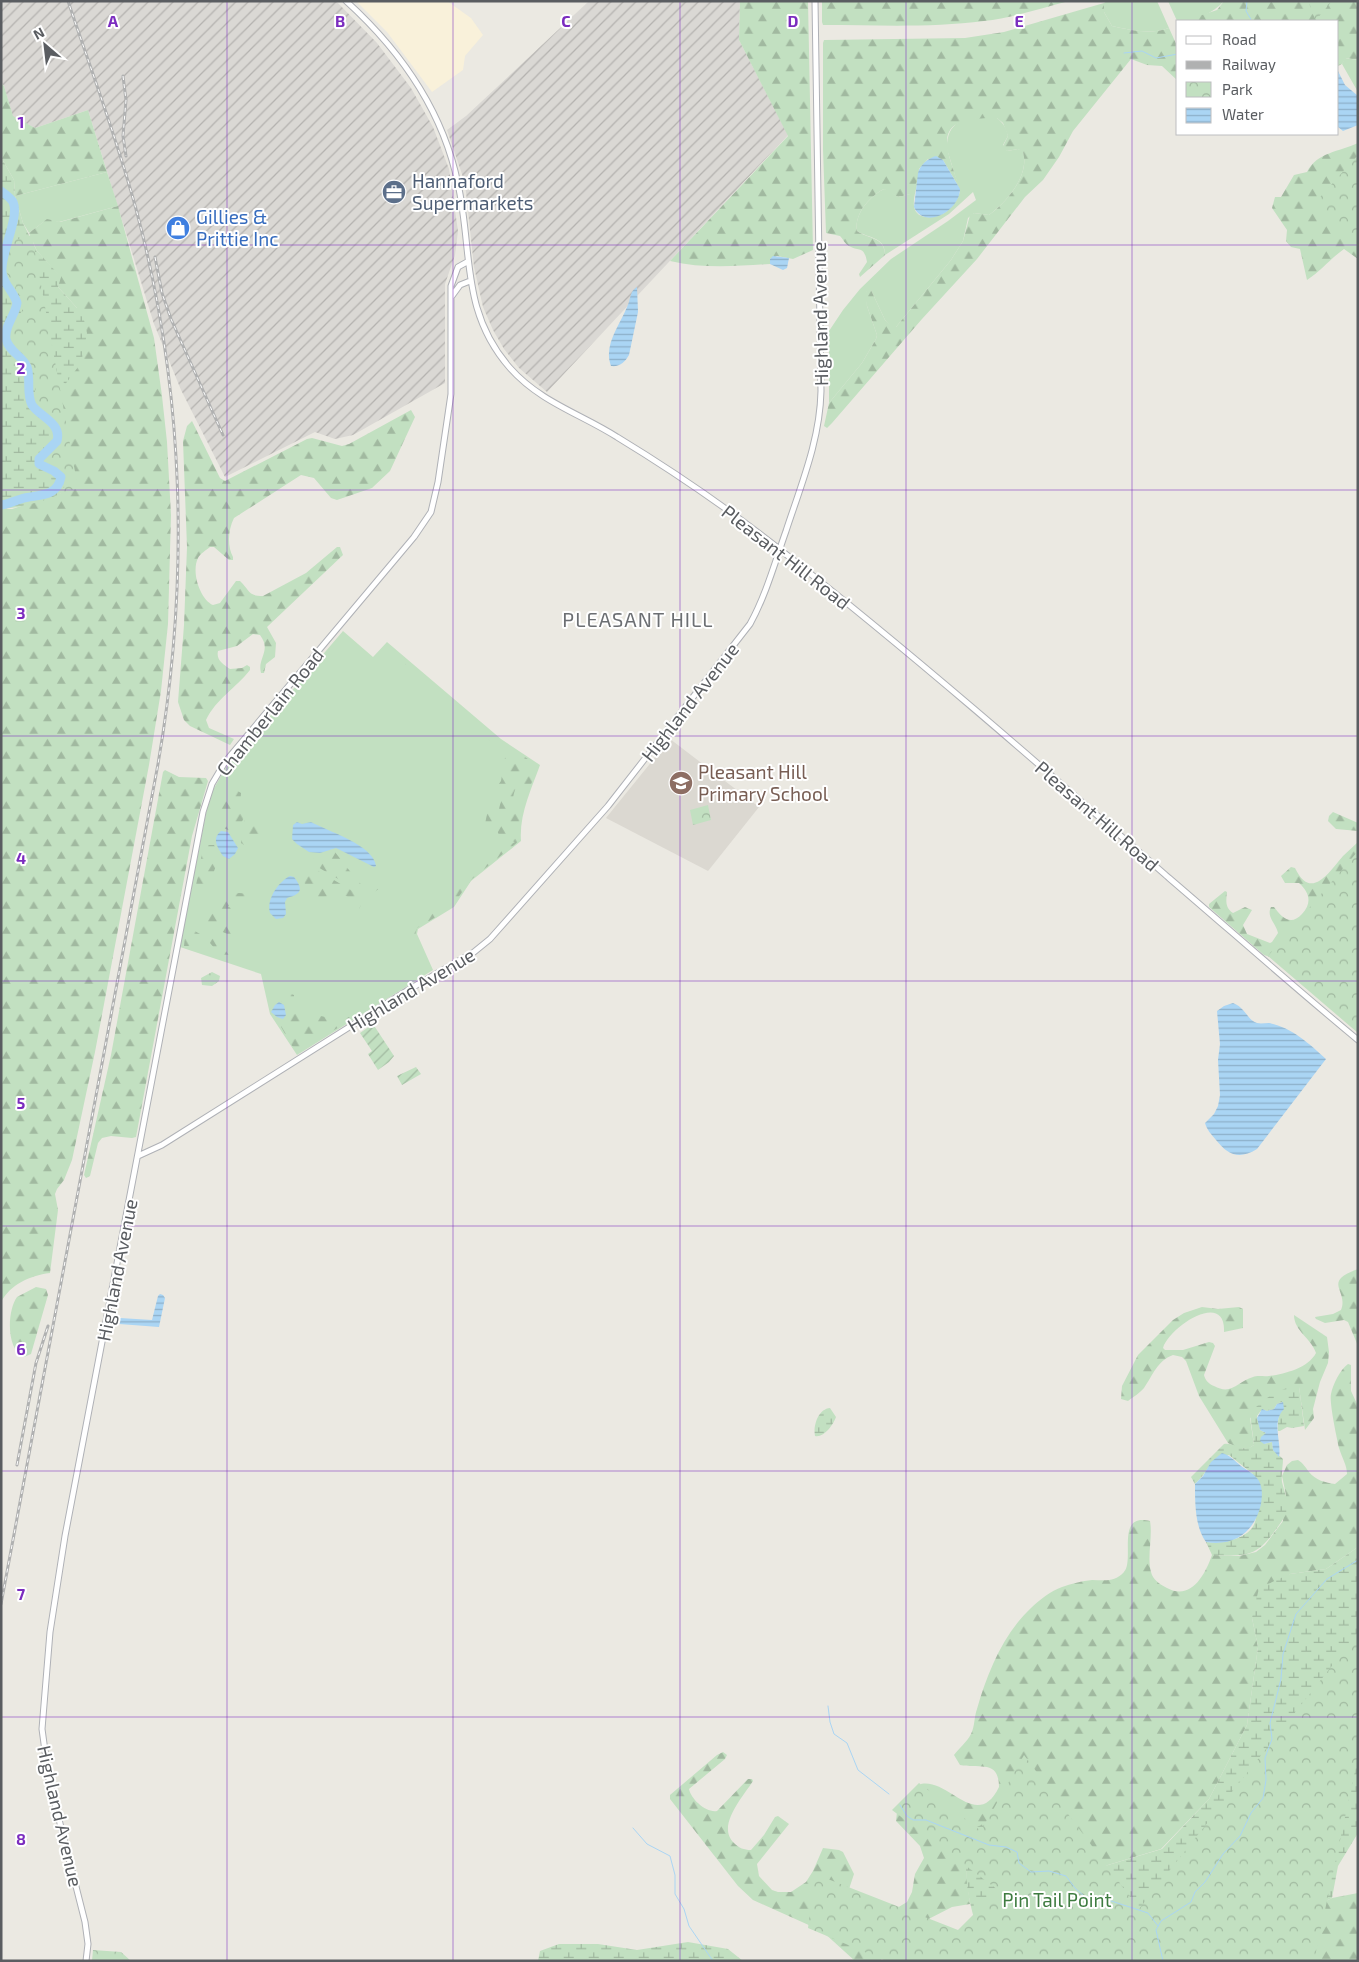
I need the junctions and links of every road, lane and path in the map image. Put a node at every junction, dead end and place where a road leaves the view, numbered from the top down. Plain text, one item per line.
1 (346, 1) edge
2 (815, 1) edge
3 (467, 262) junction
4 (470, 281) junction
5 (450, 299) junction
6 (780, 550) junction
7 (1358, 1040) edge
8 (138, 1156) junction
9 (86, 1961) edge

1 - 3 street, Pleasant Hill Road
2 - 6 street, Highland Avenue
3 - 4 street, Pleasant Hill Road
3 - 5 street, Chamberlain Road
4 - 5 street
4 - 6 street, Pleasant Hill Road
5 - 8 street, Chamberlain Road
6 - 7 street, Pleasant Hill Road
6 - 8 street, Highland Avenue
8 - 9 street, Highland Avenue

